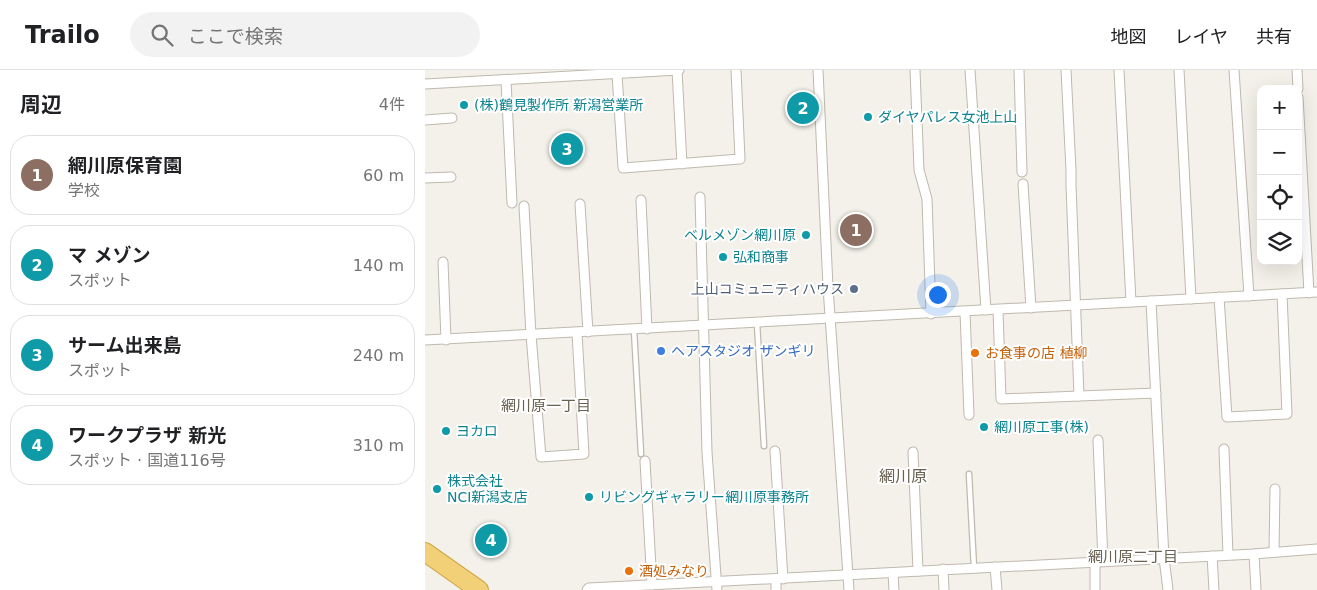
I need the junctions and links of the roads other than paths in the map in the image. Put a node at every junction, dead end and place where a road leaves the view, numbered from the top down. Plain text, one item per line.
1 (678, 70) edge
2 (736, 70) edge
3 (818, 70) edge
4 (915, 70) edge
5 (970, 70) edge
6 (1019, 70) edge
7 (1066, 70) edge
8 (1119, 70) edge
9 (1179, 70) edge
10 (1233, 70) edge
11 (1297, 70) edge
12 (654, 71) edge
13 (592, 73) edge
14 (560, 74) edge
15 (617, 74) junction
16 (512, 76) edge
17 (425, 84) edge
18 (1298, 85) edge
19 (452, 118) dead end
20 (425, 120) edge
21 (1301, 130) edge
22 (681, 164) junction
23 (1022, 172) dead end
24 (451, 177) dead end
25 (425, 178) edge
26 (1023, 184) dead end
27 (700, 198) dead end
28 (641, 200) dead end
29 (512, 203) dead end
30 (580, 204) dead end
31 (524, 206) dead end
32 (443, 262) dead end
33 (1313, 293) edge
34 (1282, 294) junction
35 (1249, 296) junction
36 (1219, 297) junction
37 (1191, 299) junction
38 (1151, 301) junction
39 (1131, 302) junction
40 (1075, 305) junction
41 (1031, 308) junction
42 (986, 310) junction
43 (998, 310) junction
44 (965, 312) junction
45 (931, 314) junction
46 (830, 320) junction
47 (757, 324) junction
48 (703, 326) junction
49 (647, 329) junction
50 (634, 330) junction
51 (588, 332) junction
52 (577, 333) junction
53 (531, 335) junction
54 (425, 340) edge
55 (446, 340) junction
56 (1156, 393) junction
57 (1079, 396) junction
58 (969, 415) dead end
59 (1097, 440) dead end
60 (764, 446) dead end
61 (1224, 448) dead end
62 (775, 451) dead end
63 (913, 452) dead end
64 (643, 458) joint
65 (969, 474) dead end
66 (1275, 489) dead end
67 (1317, 549) edge
68 (1274, 551) junction
69 (425, 552) edge
70 (1254, 554) junction
71 (1228, 555) junction
72 (1213, 556) junction
73 (1164, 558) junction
74 (1099, 561) junction
75 (995, 567) junction
76 (974, 568) junction
77 (943, 569) junction
78 (918, 571) junction
79 (893, 573) junction
80 (848, 576) junction
81 (779, 579) junction
82 (652, 585) junction
83 (716, 586) edge
84 (479, 590) edge
85 (587, 590) edge
86 (776, 590) edge
87 (849, 590) edge
88 (894, 590) edge
89 (944, 590) edge
90 (997, 590) edge
91 (1095, 590) edge
92 (1168, 590) edge
93 (1214, 590) edge
94 (1257, 590) edge

1 - 12 street
1 - 22 street
2 - 22 street
3 - 46 street
4 - 45 street
5 - 42 street
6 - 23 street
7 - 40 street
8 - 39 street
9 - 37 street
10 - 35 street
11 - 18 street
12 - 15 street
13 - 14 street
13 - 15 street
14 - 16 street
15 - 22 street
16 - 17 street
16 - 29 street
19 - 20 street
21 - 33 street
24 - 25 street
26 - 41 street
27 - 48 street
28 - 49 street
30 - 51 street
31 - 53 street
32 - 55 street
33 - 34 street
34 - 35 street
34 - 36 street
35 - 36 street
36 - 37 street
37 - 38 street
38 - 39 street
38 - 56 street
39 - 40 street
40 - 41 street
40 - 57 street
41 - 43 street
42 - 43 street
42 - 44 street
43 - 57 street
44 - 45 street
44 - 58 street
45 - 46 street
46 - 47 street
46 - 80 street
47 - 48 street
47 - 60 lane
48 - 49 street
48 - 83 street
49 - 50 street
50 - 51 street
50 - 64 lane
51 - 52 street
52 - 53 street
52 - 53 street
53 - 55 street
54 - 55 street
56 - 57 street
56 - 73 street
59 - 74 street
61 - 71 street
62 - 81 street
63 - 78 street
64 - 82 street
65 - 76 lane
66 - 68 street
67 - 68 street
68 - 70 street
69 - 84 highway
70 - 71 street
70 - 94 street
71 - 72 street
72 - 73 street
72 - 93 street
73 - 74 street
73 - 92 street
74 - 75 street
74 - 91 street
75 - 76 street
75 - 90 street
76 - 77 street
77 - 78 street
77 - 89 street
78 - 79 street
79 - 80 street
79 - 88 street
80 - 81 street
80 - 87 street
81 - 83 street
81 - 86 street
82 - 83 street
82 - 85 street

